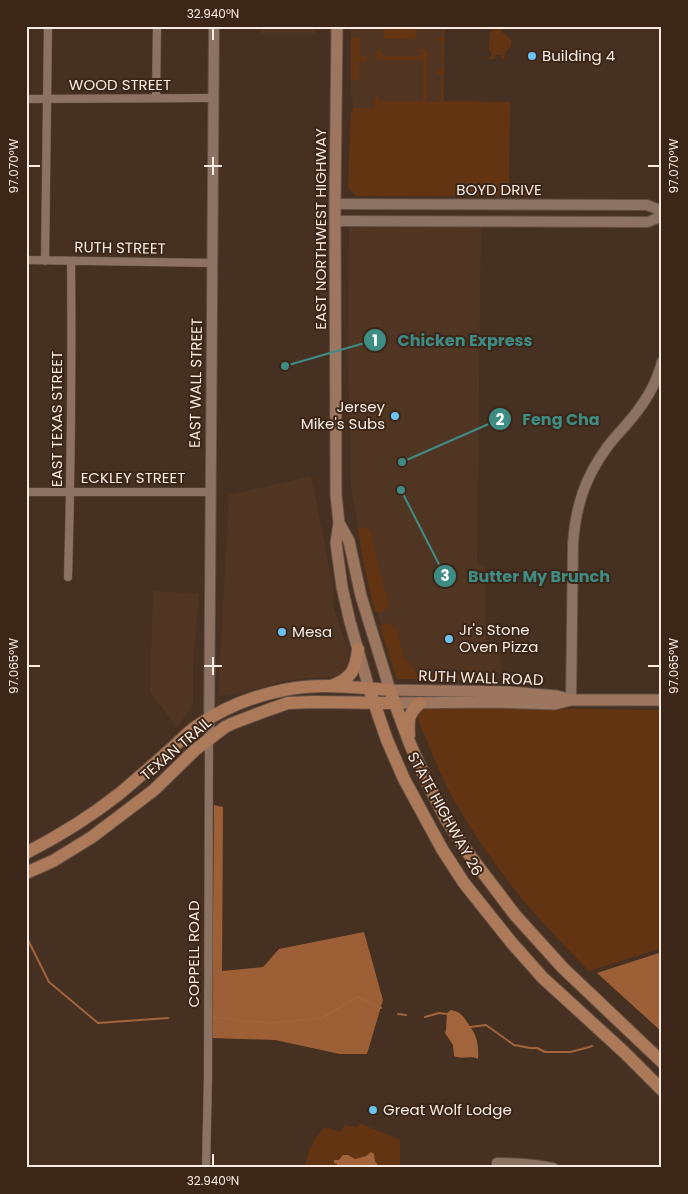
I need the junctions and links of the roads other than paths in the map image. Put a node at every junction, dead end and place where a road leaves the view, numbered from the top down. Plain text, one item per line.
1 (48, 26) edge
2 (157, 26) edge
3 (214, 26) edge
4 (337, 26) edge
5 (156, 98) junction
6 (213, 98) junction
7 (26, 99) edge
8 (47, 99) junction
9 (336, 204) junction
10 (546, 205) junction
11 (561, 205) junction
12 (662, 211) edge
13 (662, 216) edge
14 (336, 221) junction
15 (554, 222) junction
16 (26, 260) edge
17 (45, 261) junction
18 (70, 261) junction
19 (213, 263) junction
20 (662, 362) edge
21 (26, 492) edge
22 (70, 492) junction
23 (210, 492) junction
24 (339, 523) junction
25 (68, 577) dead end
26 (358, 649) junction
27 (331, 686) junction
28 (369, 688) junction
29 (390, 690) junction
30 (571, 700) junction
31 (662, 700) edge
32 (350, 703) junction
33 (375, 703) junction
34 (395, 703) junction
35 (420, 703) junction
36 (209, 719) junction
37 (209, 740) junction
38 (387, 740) junction
39 (410, 744) junction
40 (26, 853) edge
41 (31, 871) edge
42 (662, 1062) edge
43 (661, 1087) edge
44 (497, 1165) edge
45 (206, 1168) edge
46 (553, 1168) edge

1 - 8 street
2 - 5 street
3 - 6 street, EAST WALL STREET
4 - 9 main road, EAST NORTHWEST HIGHWAY
5 - 6 street, WOOD STREET
5 - 8 street, WOOD STREET
6 - 19 street, EAST WALL STREET
7 - 8 street, WOOD STREET
8 - 17 street
9 - 10 street, BOYD DRIVE
9 - 14 main road, EAST NORTHWEST HIGHWAY
10 - 11 street, BOYD DRIVE
10 - 15 street
11 - 12 street, BOYD DRIVE
11 - 15 street
13 - 15 street
14 - 15 street
14 - 24 main road, EAST NORTHWEST HIGHWAY
16 - 17 street, RUTH STREET
17 - 18 street, RUTH STREET
18 - 19 street, RUTH STREET
18 - 22 street, EAST TEXAS STREET
19 - 23 street, EAST WALL STREET
20 - 30 street
21 - 22 street, ECKLEY STREET
22 - 23 street, ECKLEY STREET
22 - 25 street, EAST TEXAS STREET
23 - 36 street, EAST WALL STREET
24 - 26 main road, EAST NORTHWEST HIGHWAY
24 - 29 main road, EAST NORTHWEST HIGHWAY
26 - 27 main road
26 - 28 main road, EAST NORTHWEST HIGHWAY
27 - 28 main road, TEXAN TRAIL
27 - 36 main road, TEXAN TRAIL
28 - 29 main road, TEXAN TRAIL
28 - 33 main road, STATE HIGHWAY 26
29 - 30 main road, RUTH WALL ROAD
29 - 34 main road, STATE HIGHWAY 26
30 - 31 main road, RUTH WALL ROAD
30 - 35 main road, RUTH WALL ROAD
32 - 33 main road, TEXAN TRAIL
32 - 37 main road, TEXAN TRAIL
32 - 38 main road
33 - 34 main road, TEXAN TRAIL
33 - 38 main road, STATE HIGHWAY 26
34 - 35 main road, RUTH WALL ROAD
34 - 39 main road, STATE HIGHWAY 26
35 - 39 main road
36 - 37 street, EAST WALL STREET
36 - 40 main road, TEXAN TRAIL
37 - 41 main road, TEXAN TRAIL
37 - 45 street, COPPELL ROAD
38 - 43 main road, STATE HIGHWAY 26
39 - 42 main road, STATE HIGHWAY 26
40 - 41 main road
44 - 46 street

